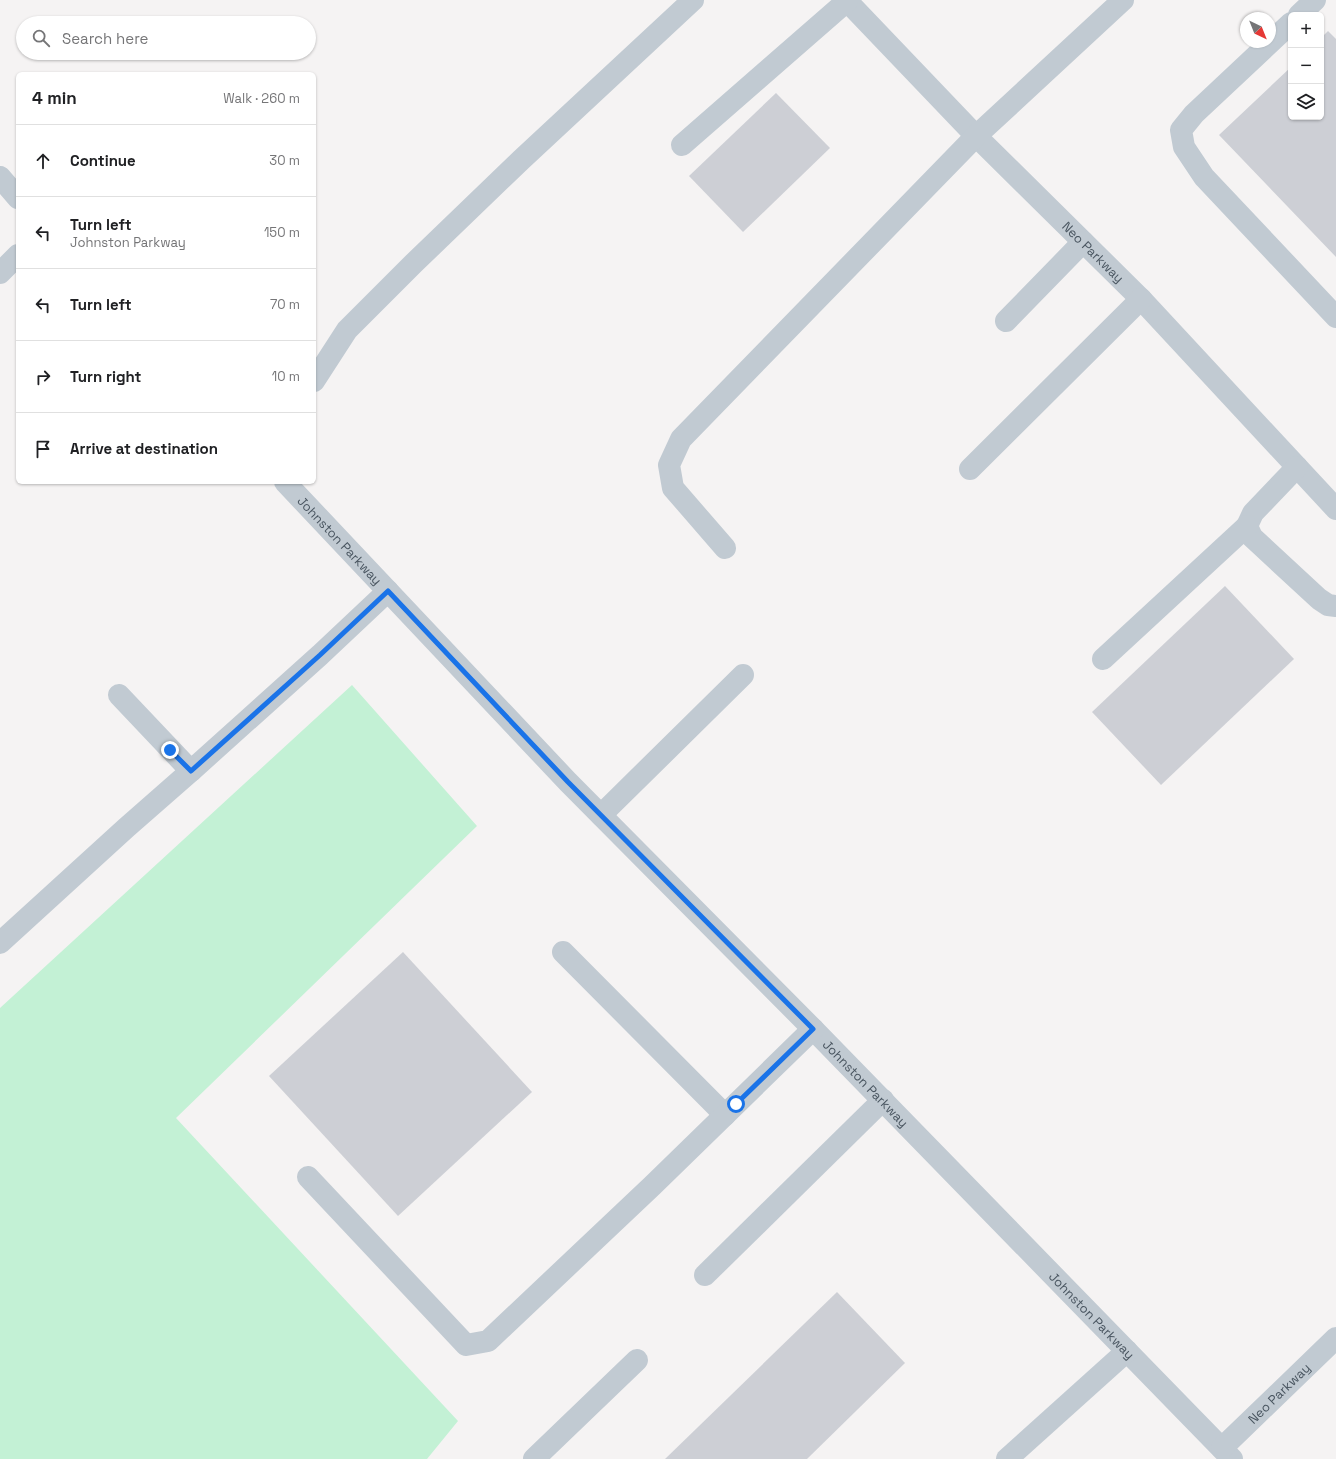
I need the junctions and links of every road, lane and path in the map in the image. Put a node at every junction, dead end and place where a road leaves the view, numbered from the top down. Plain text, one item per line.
1 (694, 0) edge
2 (847, 0) edge
3 (1123, 0) edge
4 (1315, 0) edge
5 (1302, 12) edge
6 (1288, 26) edge
7 (976, 136) junction
8 (682, 145) dead end
9 (0, 177) edge
10 (16, 196) edge
11 (1084, 242) junction
12 (16, 257) edge
13 (0, 273) edge
14 (1141, 299) junction
15 (1336, 317) edge
16 (1006, 321) dead end
17 (316, 378) edge
18 (1297, 467) junction
19 (970, 468) dead end
20 (287, 484) edge
21 (1336, 509) edge
22 (1247, 526) junction
23 (725, 548) dead end
24 (388, 591) junction
25 (1336, 606) edge
26 (1103, 659) dead end
27 (743, 675) dead end
28 (119, 695) dead end
29 (191, 771) junction
30 (601, 815) junction
31 (0, 943) edge
32 (563, 952) dead end
33 (813, 1029) junction
34 (883, 1100) junction
35 (725, 1115) junction
36 (308, 1177) dead end
37 (705, 1275) dead end
38 (1336, 1338) edge
39 (1127, 1350) junction
40 (637, 1360) dead end
41 (1227, 1454) edge
42 (534, 1459) edge
43 (1007, 1459) edge

1 - 17 street
2 - 7 street, Neo Parkway
2 - 8 street
3 - 7 street
4 - 5 street
6 - 15 street
7 - 11 street, Neo Parkway
7 - 23 street
9 - 10 street
11 - 14 street, Neo Parkway
11 - 16 street
12 - 13 street
14 - 18 street, Neo Parkway
14 - 19 street
18 - 21 street, Neo Parkway
18 - 22 street
20 - 24 street, Johnston Parkway
22 - 25 street
22 - 26 street
24 - 29 street
24 - 30 street, Johnston Parkway
27 - 30 street
28 - 29 street
29 - 31 street
30 - 33 street, Johnston Parkway
32 - 35 street
33 - 34 street, Johnston Parkway
33 - 35 street
34 - 37 street
34 - 39 street, Johnston Parkway
35 - 36 street
38 - 41 street, Neo Parkway
39 - 41 street, Johnston Parkway
39 - 43 street
40 - 42 street

